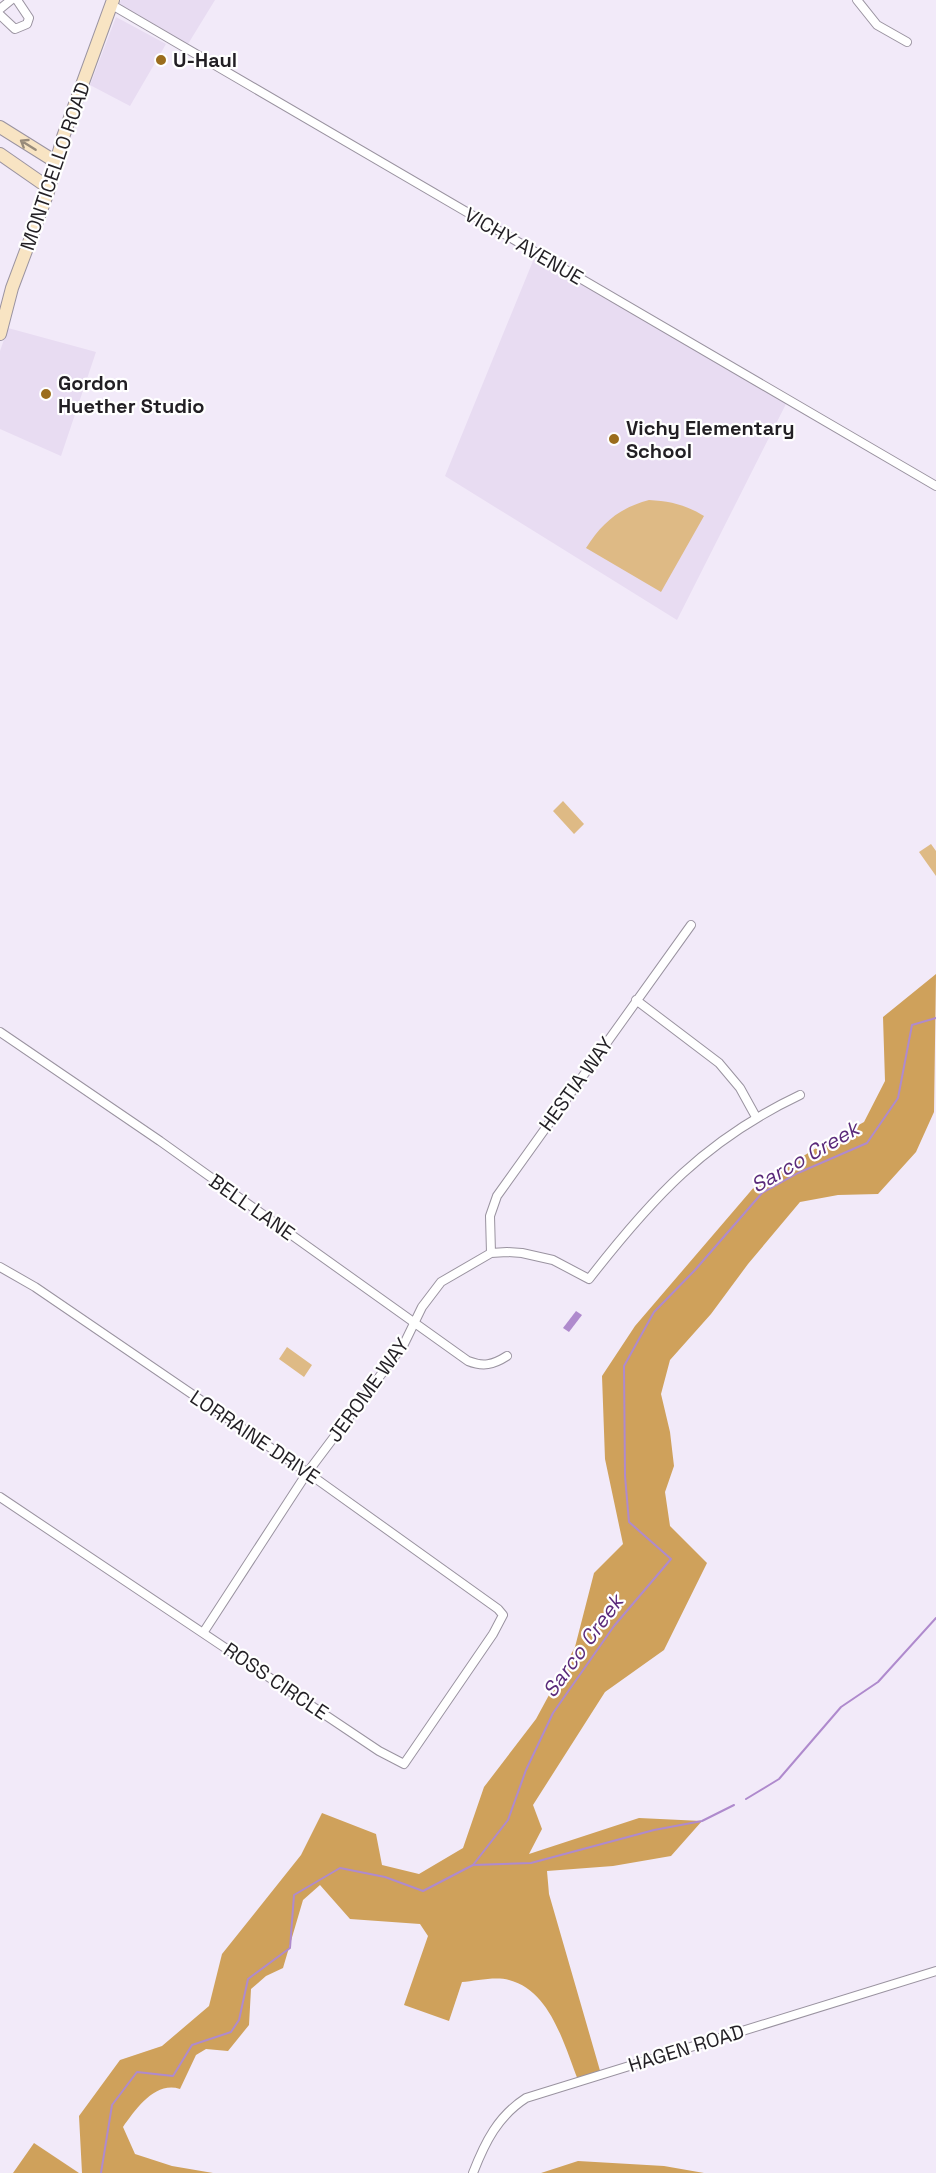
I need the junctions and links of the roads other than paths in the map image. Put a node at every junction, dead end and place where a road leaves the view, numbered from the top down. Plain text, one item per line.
1 (11, 0) edge
2 (17, 0) edge
3 (857, 0) edge
4 (113, 3) edge
5 (0, 9) edge
6 (0, 15) edge
7 (907, 42) dead end
8 (0, 128) edge
9 (0, 154) edge
10 (56, 162) junction
11 (49, 188) junction
12 (0, 334) edge
13 (936, 486) edge
14 (691, 925) dead end
15 (636, 1000) junction
16 (0, 1032) edge
17 (800, 1095) dead end
18 (756, 1117) junction
19 (491, 1253) junction
20 (0, 1267) edge
21 (414, 1322) junction
22 (507, 1356) dead end
23 (307, 1473) junction
24 (0, 1497) edge
25 (503, 1615) joint
26 (203, 1633) junction
27 (936, 1971) edge
28 (473, 2173) edge

1 - 5 street
2 - 6 street
3 - 7 street
4 - 10 main road, MONTICELLO ROAD
4 - 13 street, VICHY AVENUE
10 -> 8 main road
9 - 11 main road
10 - 11 main road, MONTICELLO ROAD
11 - 12 main road, MONTICELLO ROAD
14 - 15 street, HESTIA WAY
15 - 18 street
15 - 19 street, HESTIA WAY
16 - 21 street, BELL LANE
17 - 18 street
18 - 19 street
19 - 21 street, JEROME WAY
20 - 23 street, LORRAINE DRIVE
21 - 22 street, BELL LANE
21 - 23 street, JEROME WAY
23 - 25 street, LORRAINE DRIVE
23 - 26 street, JEROME WAY
24 - 26 street, ROSS CIRCLE
25 - 26 street, ROSS CIRCLE
27 - 28 street, HAGEN ROAD

